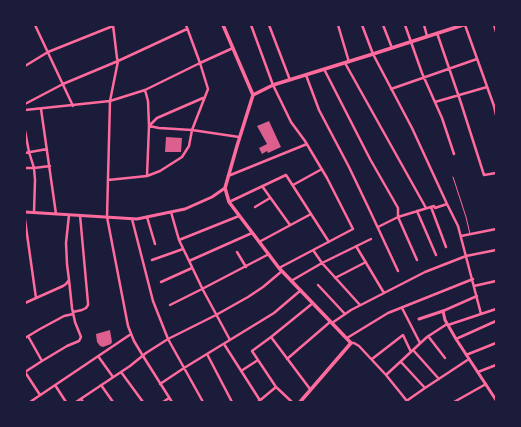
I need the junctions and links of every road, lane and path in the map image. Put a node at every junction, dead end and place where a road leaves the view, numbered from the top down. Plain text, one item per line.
1 (35, 25) edge
2 (114, 25) edge
3 (186, 25) edge
4 (223, 25) edge
5 (251, 25) edge
6 (269, 25) edge
7 (338, 25) edge
8 (362, 25) edge
9 (383, 25) edge
10 (405, 25) edge
11 (424, 25) edge
12 (464, 25) edge
13 (494, 25) edge
14 (448, 27) edge
15 (188, 29) junction
16 (496, 32) edge
17 (437, 33) junction
18 (427, 36) junction
19 (410, 42) junction
20 (233, 48) junction
21 (392, 48) junction
22 (48, 52) junction
23 (373, 54) junction
24 (477, 59) junction
25 (118, 61) junction
26 (200, 62) junction
27 (347, 62) junction
28 (25, 66) edge
29 (449, 68) junction
30 (324, 69) junction
31 (306, 75) junction
32 (424, 77) junction
33 (290, 80) junction
34 (63, 84) junction
35 (273, 85) junction
36 (487, 87) junction
37 (391, 89) junction
38 (145, 90) junction
39 (458, 94) junction
40 (253, 95) junction
41 (204, 98) junction
42 (110, 101) junction
43 (435, 102) junction
44 (25, 104) edge
45 (73, 106) junction
46 (42, 109) junction
47 (25, 110) edge
48 (496, 114) edge
49 (149, 126) junction
50 (192, 130) junction
51 (25, 131) edge
52 (239, 138) junction
53 (307, 144) junction
54 (47, 149) junction
55 (29, 152) junction
56 (25, 153) edge
57 (454, 154) dead end
58 (50, 166) junction
59 (25, 168) edge
60 (34, 168) junction
61 (322, 169) junction
62 (496, 172) edge
63 (147, 176) junction
64 (228, 176) junction
65 (453, 177) dead end
66 (108, 180) junction
67 (293, 185) junction
68 (262, 186) junction
69 (225, 188) junction
70 (270, 198) junction
71 (229, 202) junction
72 (447, 204) junction
73 (255, 207) dead end
74 (426, 208) junction
75 (431, 208) junction
76 (417, 211) junction
77 (25, 212) edge
78 (34, 212) junction
79 (170, 212) junction
80 (56, 214) junction
81 (310, 214) junction
82 (69, 215) junction
83 (80, 215) junction
84 (239, 216) junction
85 (107, 217) junction
86 (147, 217) junction
87 (398, 217) junction
88 (132, 219) junction
89 (25, 220) edge
90 (290, 225) junction
91 (378, 227) junction
92 (496, 229) edge
93 (252, 233) junction
94 (470, 234) junction
95 (461, 236) junction
96 (371, 239) dead end
97 (179, 240) junction
98 (260, 242) junction
99 (329, 242) junction
100 (155, 244) dead end
101 (356, 246) junction
102 (446, 247) dead end
103 (183, 249) junction
104 (313, 250) junction
105 (496, 250) edge
106 (237, 252) dead end
107 (268, 254) junction
108 (436, 255) dead end
109 (466, 256) junction
110 (152, 260) dead end
111 (417, 260) dead end
112 (189, 261) junction
113 (366, 262) junction
114 (322, 263) junction
115 (246, 266) junction
116 (192, 268) junction
117 (281, 270) junction
118 (398, 271) dead end
119 (336, 278) junction
120 (473, 279) junction
121 (69, 280) junction
122 (291, 281) junction
123 (496, 281) edge
124 (161, 282) dead end
125 (318, 285) dead end
126 (474, 286) junction
127 (202, 289) junction
128 (301, 290) junction
129 (384, 293) junction
130 (477, 296) junction
131 (36, 298) junction
132 (25, 303) edge
133 (313, 303) junction
134 (170, 304) dead end
135 (360, 305) junction
136 (402, 308) junction
137 (496, 309) edge
138 (443, 311) junction
139 (73, 313) junction
140 (345, 314) junction
141 (481, 314) junction
142 (216, 315) junction
143 (419, 320) dead end
144 (496, 322) edge
145 (331, 323) junction
146 (448, 324) junction
147 (131, 334) junction
148 (428, 336) junction
149 (27, 337) edge
150 (271, 337) junction
151 (456, 338) junction
152 (168, 339) junction
153 (346, 339) junction
154 (230, 340) junction
155 (351, 343) junction
156 (420, 343) junction
157 (496, 343) edge
158 (224, 344) junction
159 (412, 351) junction
160 (207, 354) junction
161 (466, 355) junction
162 (98, 356) junction
163 (142, 356) junction
164 (287, 358) junction
165 (445, 358) dead end
166 (372, 359) junction
167 (469, 359) junction
168 (258, 360) junction
169 (42, 361) junction
170 (400, 362) junction
171 (496, 365) edge
172 (184, 368) junction
173 (241, 371) junction
174 (25, 372) edge
175 (121, 372) junction
176 (478, 372) junction
177 (386, 375) junction
178 (113, 377) junction
179 (438, 379) junction
180 (160, 384) junction
181 (486, 384) junction
182 (55, 385) junction
183 (101, 385) junction
184 (276, 387) junction
185 (425, 388) junction
186 (310, 390) junction
187 (40, 395) junction
188 (81, 398) junction
189 (170, 398) junction
190 (406, 401) edge
191 (495, 401) edge
192 (30, 402) edge
193 (66, 402) edge
194 (76, 402) edge
195 (83, 402) edge
196 (113, 402) edge
197 (143, 402) edge
198 (163, 402) edge
199 (172, 402) edge
200 (203, 402) edge
201 (232, 402) edge
202 (260, 402) edge
203 (292, 402) edge
204 (300, 402) edge
205 (454, 402) edge

1 - 22 street
2 - 22 street
2 - 25 street
3 - 15 street
4 - 20 main road
5 - 35 street
6 - 33 street
7 - 27 street
8 - 23 street
9 - 21 street
10 - 19 street
11 - 18 street
12 - 14 main road
12 - 24 street
13 - 16 street
14 - 17 main road
15 - 25 street
15 - 26 street
17 - 18 main road
17 - 29 street
18 - 19 main road
19 - 21 main road
19 - 32 street
20 - 26 street
20 - 40 main road
21 - 23 main road
22 - 28 street
22 - 34 street
23 - 27 main road
23 - 37 street
24 - 29 street
24 - 36 street
25 - 34 street
25 - 42 street
26 - 38 street
26 - 41 street
27 - 30 main road
27 - 74 street
29 - 32 street
29 - 39 street
30 - 31 main road
30 - 87 street
31 - 33 main road
31 - 91 street
32 - 37 street
32 - 43 street
33 - 35 main road
34 - 44 street
34 - 45 street
35 - 40 main road
35 - 53 street
36 - 39 street
36 - 48 street
37 - 72 street
38 - 42 street
38 - 49 street
39 - 43 street
39 - 62 street
40 - 52 main road
41 - 49 street
41 - 50 street
42 - 45 street
42 - 66 street
43 - 57 street
45 - 46 street
46 - 47 street
46 - 54 street
49 - 50 street
49 - 63 street
50 - 52 street
50 - 63 street
51 - 55 street
52 - 64 main road
53 - 61 street
53 - 64 street
54 - 55 street
54 - 58 street
55 - 56 street
55 - 60 street
58 - 60 street
58 - 80 street
59 - 60 street
60 - 78 street
61 - 67 street
61 - 99 street
63 - 66 street
64 - 69 main road
65 - 94 lane
66 - 85 street
67 - 68 street
67 - 81 street
68 - 70 street
68 - 71 street
69 - 71 main road
69 - 79 street
70 - 73 street
70 - 90 street
71 - 84 main road
72 - 75 street
72 - 95 street
74 - 75 street
74 - 76 street
75 - 102 street
76 - 87 street
76 - 108 street
77 - 78 street
78 - 80 street
79 - 86 street
79 - 97 street
80 - 82 street
81 - 90 street
81 - 99 street
82 - 83 street
82 - 121 street
83 - 85 street
83 - 139 street
84 - 93 main road
84 - 97 street
85 - 88 street
85 - 147 street
86 - 88 street
86 - 100 street
87 - 91 street
87 - 111 street
88 - 152 street
89 - 131 street
90 - 98 street
91 - 118 street
92 - 94 street
93 - 98 main road
93 - 112 street
94 - 95 street
95 - 109 street
96 - 101 street
97 - 103 street
98 - 107 main road
99 - 104 street
101 - 113 street
101 - 114 street
103 - 110 street
103 - 112 street
104 - 114 street
104 - 117 street
105 - 109 street
106 - 115 street
107 - 115 street
107 - 117 main road
109 - 120 street
109 - 129 street
112 - 116 street
113 - 119 street
113 - 129 street
114 - 119 street
114 - 122 street
115 - 127 street
116 - 124 street
116 - 127 street
117 - 122 main road
117 - 142 street
119 - 135 street
120 - 126 street
120 - 136 street
121 - 131 street
121 - 139 street
122 - 128 main road
123 - 126 street
125 - 140 street
126 - 130 street
127 - 134 street
127 - 142 street
128 - 133 main road
128 - 154 street
129 - 135 street
130 - 138 street
130 - 141 street
131 - 132 street
133 - 145 main road
133 - 150 street
135 - 140 street
136 - 153 street
136 - 156 street
137 - 141 street
138 - 143 street
138 - 146 street
139 - 149 street
139 - 169 street
140 - 145 street
141 - 146 street
142 - 152 street
142 - 154 street
144 - 151 street
145 - 153 main road
145 - 164 street
146 - 148 street
146 - 151 street
147 - 162 street
147 - 163 street
148 - 156 street
148 - 165 street
149 - 169 street
150 - 164 street
150 - 168 street
151 - 161 street
152 - 163 street
152 - 172 street
153 - 155 main road
154 - 158 street
155 - 166 street
155 - 186 main road
156 - 159 street
157 - 161 street
158 - 160 street
158 - 173 street
159 - 166 street
159 - 170 street
159 - 179 street
160 - 172 street
160 - 201 street
161 - 167 street
162 - 178 street
162 - 182 street
163 - 175 street
163 - 180 street
164 - 186 street
166 - 177 street
167 - 176 street
167 - 179 street
168 - 173 street
168 - 184 street
169 - 174 street
170 - 177 street
170 - 185 street
171 - 176 street
172 - 180 street
172 - 200 street
173 - 202 street
174 - 187 street
175 - 178 street
175 - 197 street
176 - 181 street
177 - 190 street
178 - 183 street
179 - 185 street
180 - 189 street
181 - 191 street
181 - 205 street
182 - 187 street
182 - 193 street
183 - 188 street
183 - 196 street
184 - 202 street
184 - 203 street
185 - 190 street
186 - 204 main road
187 - 192 street
188 - 194 street
188 - 195 street
189 - 198 street
189 - 199 street

